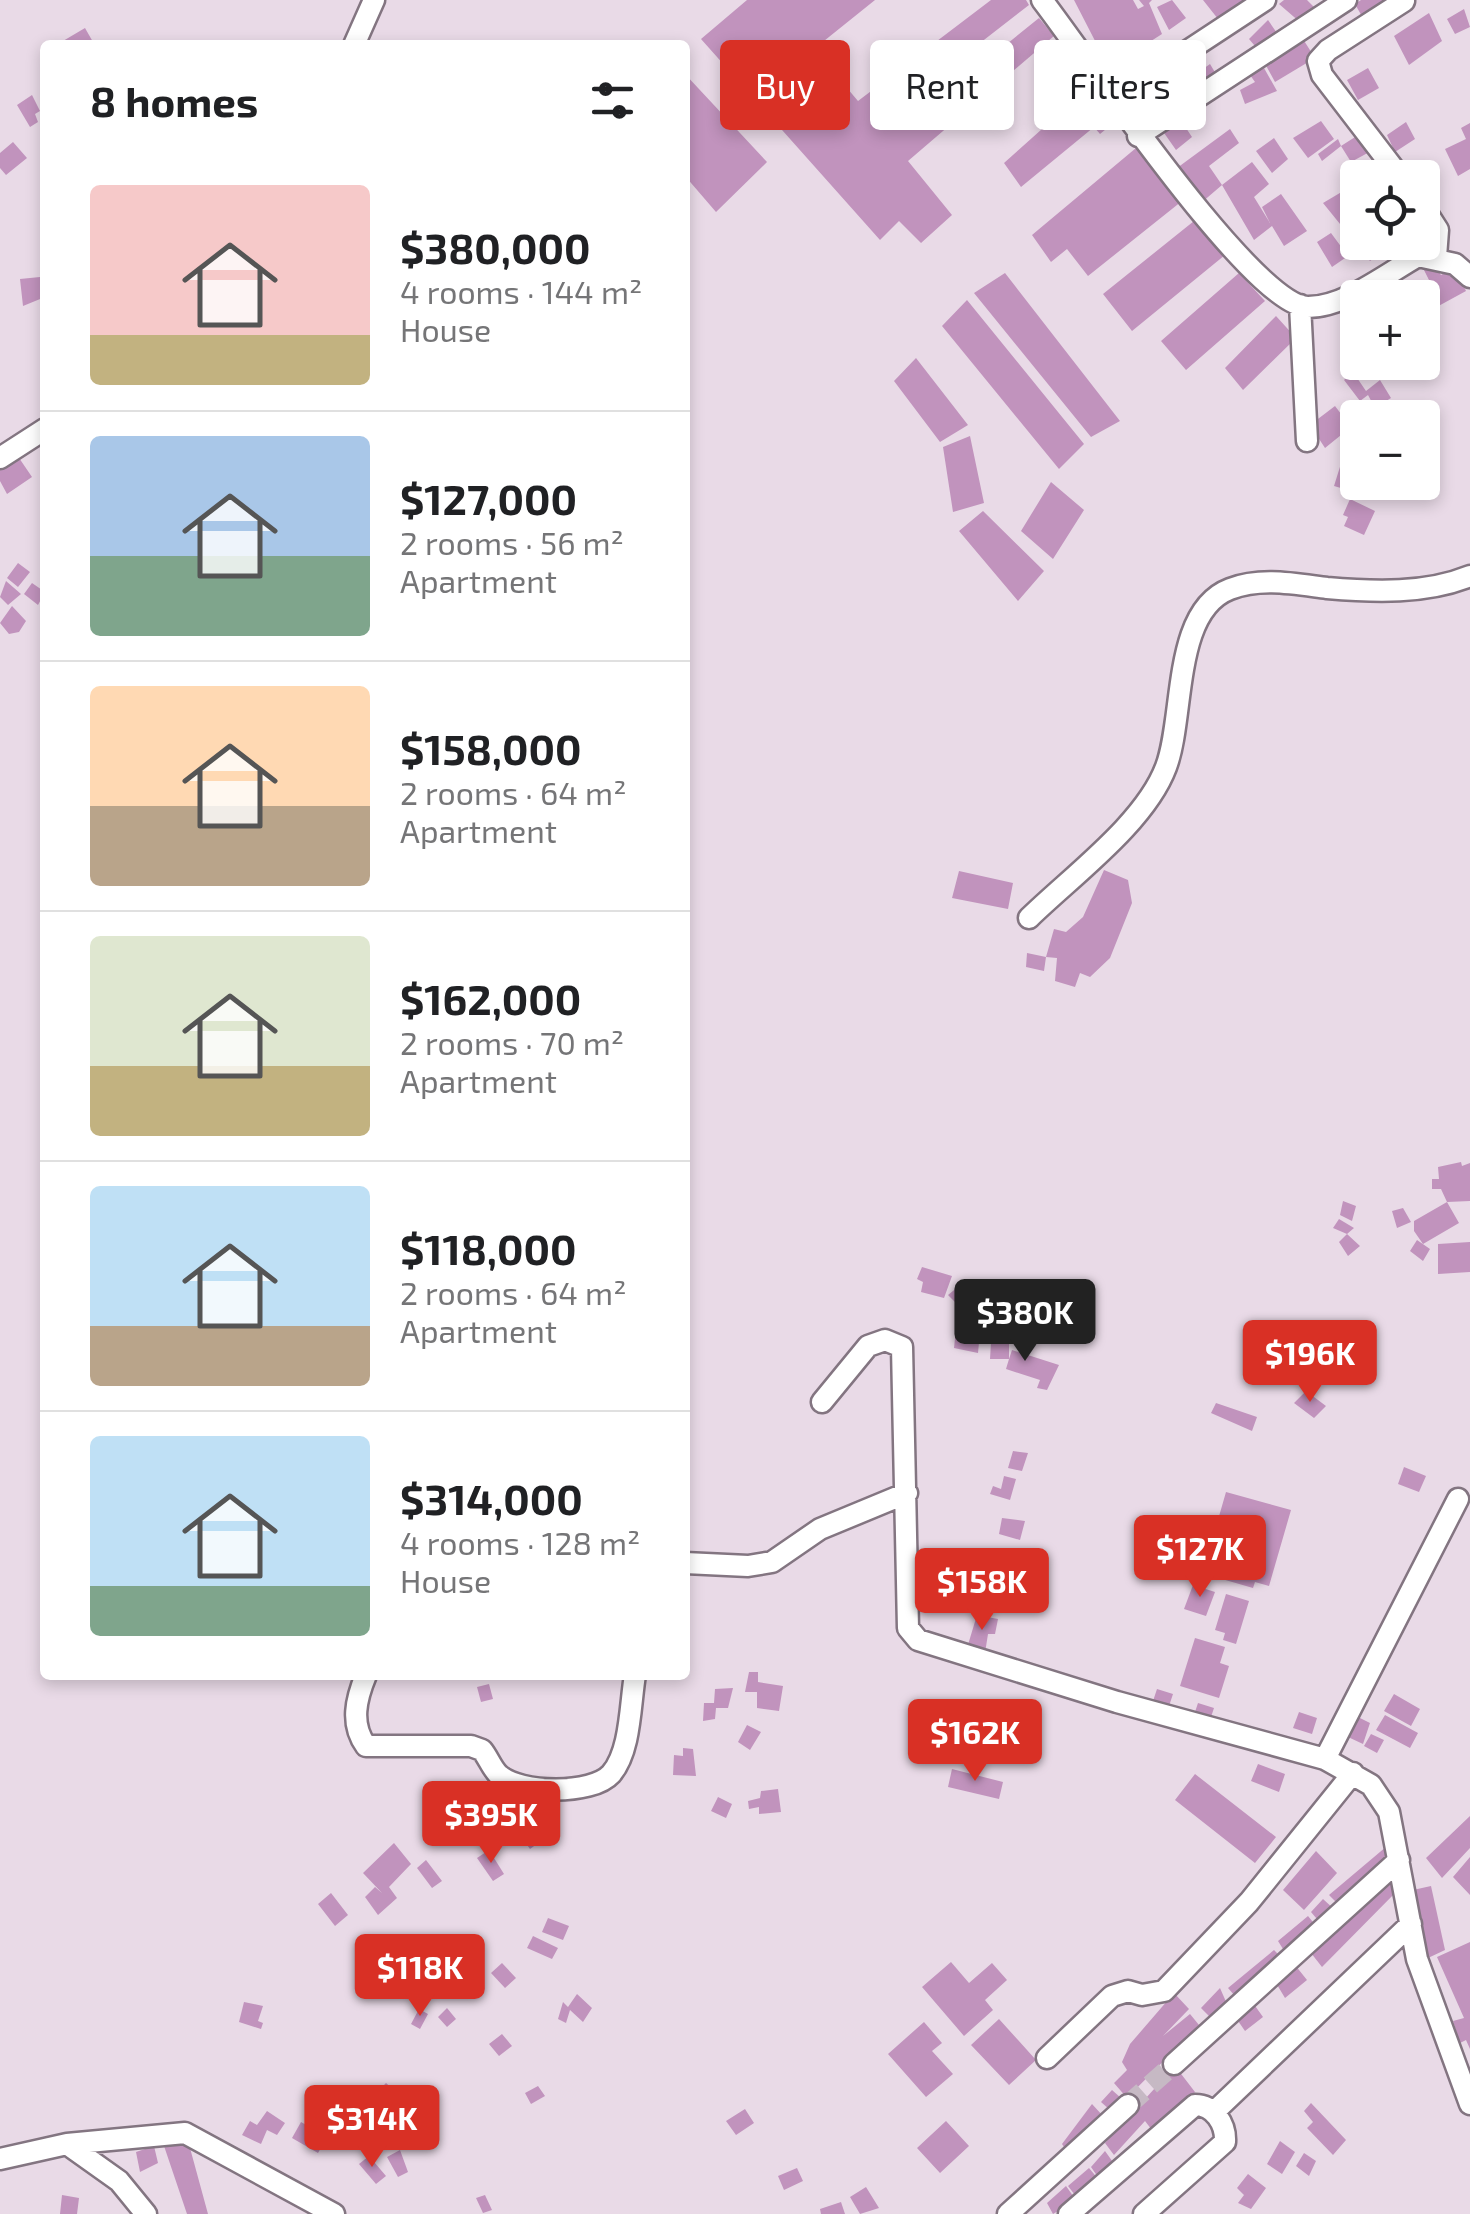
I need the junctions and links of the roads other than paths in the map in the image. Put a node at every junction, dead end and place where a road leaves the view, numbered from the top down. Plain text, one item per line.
1 (374, 0) edge
2 (1265, 0) edge
3 (1404, 1) edge
4 (1050, 3) edge
5 (1332, 4) edge
6 (356, 40) edge
7 (1074, 40) edge
8 (1204, 40) edge
9 (1134, 130) edge
10 (1138, 136) junction
11 (1388, 160) edge
12 (1440, 259) edge
13 (1411, 260) edge
14 (1470, 276) edge
15 (1300, 305) junction
16 (40, 432) edge
17 (1308, 441) dead end
18 (0, 458) edge
19 (1470, 576) edge
20 (1029, 918) dead end
21 (822, 1402) dead end
22 (907, 1493) junction
23 (1458, 1499) dead end
24 (690, 1563) edge
25 (365, 1680) edge
26 (634, 1680) edge
27 (1325, 1760) junction
28 (1353, 1773) junction
29 (1398, 1860) junction
30 (1411, 1924) junction
31 (1047, 2058) dead end
32 (1174, 2064) tunnel mouth
33 (1470, 2104) edge
34 (1128, 2105) tunnel mouth
35 (1214, 2112) junction
36 (67, 2144) junction
37 (0, 2159) edge
38 (146, 2214) edge
39 (334, 2214) edge
40 (1008, 2214) edge
41 (1069, 2214) edge
42 (1144, 2214) edge

1 - 6 street
2 - 8 street
3 - 11 street
4 - 7 street
5 - 10 street
9 - 10 street
10 - 15 street
12 - 14 street
13 - 15 street
15 - 17 street
16 - 18 street
19 - 20 street
21 - 22 street
22 - 24 street
22 - 27 street
23 - 27 street
25 - 26 street
27 - 28 street
28 - 29 street
28 - 31 street
29 - 30 street
29 - 32 street
30 - 33 street
30 - 35 street
34 - 40 street
35 - 41 street
35 - 42 street
36 - 37 street
36 - 38 street
36 - 39 street

